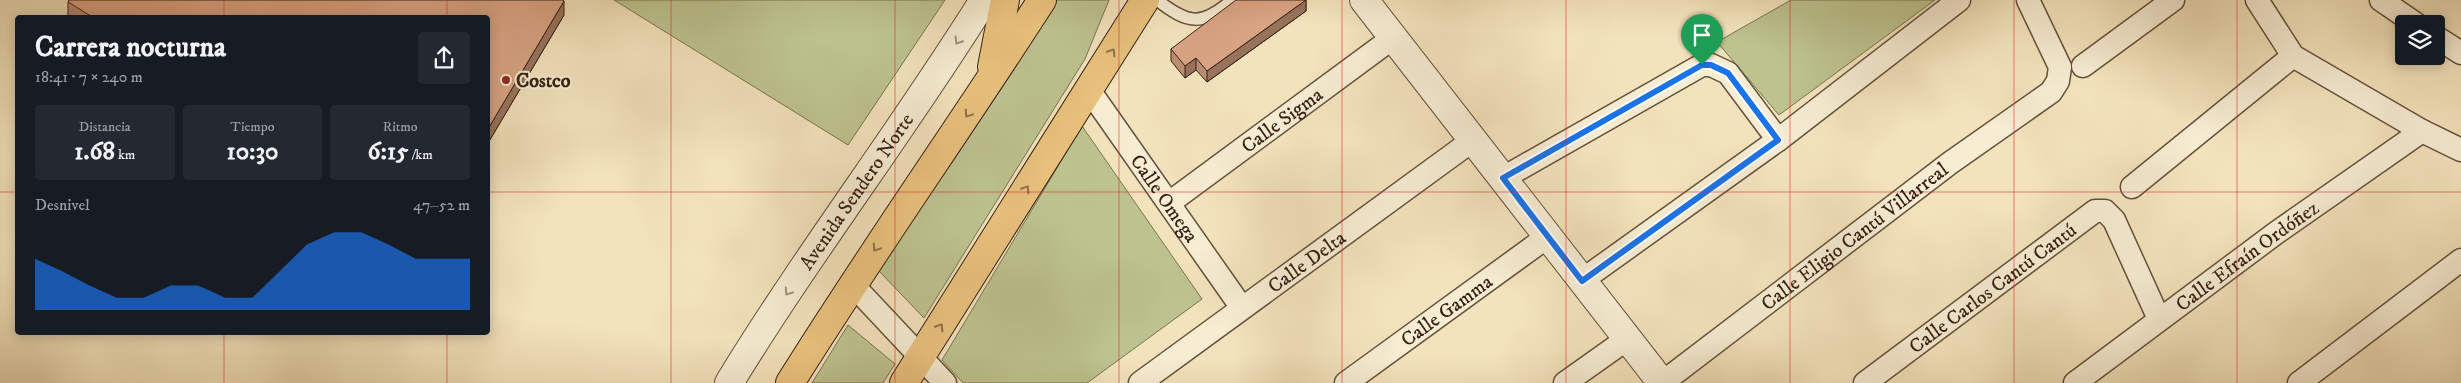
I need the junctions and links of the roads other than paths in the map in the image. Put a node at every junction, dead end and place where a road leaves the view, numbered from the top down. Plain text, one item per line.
1 (984, 0) edge
2 (1006, 0) edge
3 (1042, 0) edge
4 (1145, 0) edge
5 (1157, 0) edge
6 (1232, 0) edge
7 (1364, 0) edge
8 (1959, 0) edge
9 (2028, 0) edge
10 (2173, 0) edge
11 (2257, 0) edge
12 (2380, 0) edge
13 (2402, 15) edge
14 (1394, 37) junction
15 (2445, 43) edge
16 (2461, 54) edge
17 (2293, 56) junction
18 (2083, 66) dead end
19 (989, 84) junction
20 (1089, 90) junction
21 (2422, 131) junction
22 (1472, 140) junction
23 (1778, 140) junction
24 (2461, 150) edge
25 (1503, 178) junction
26 (2132, 188) dead end
27 (1169, 203) junction
28 (1547, 237) junction
29 (2461, 260) edge
30 (1582, 281) junction
31 (852, 284) junction
32 (1242, 308) junction
33 (2159, 319) junction
34 (1627, 339) junction
35 (921, 356) junction
36 (729, 383) edge
37 (790, 383) edge
38 (904, 383) edge
39 (945, 383) edge
40 (1140, 383) edge
41 (1346, 383) edge
42 (1565, 383) edge
43 (1662, 383) edge
44 (1865, 383) edge
45 (2075, 383) edge
46 (2299, 383) edge

1 -> 36 street, Avenida Sendero Norte
2 - 19 main road
3 - 19 main road
20 -> 4 main road
5 - 6 lane
7 - 14 street
8 - 23 street
9 - 43 street, Calle Eligio Cantú Villarreal
10 - 18 street
11 - 17 street
12 - 13 street
14 - 22 street
14 - 27 street, Calle Sigma
15 - 16 street
17 - 21 street
17 - 26 street
19 -> 31 main road
20 - 27 street, Calle Omega
35 -> 20 main road
21 - 24 street
21 - 33 street, Calle Efraín Ordóñez
22 - 25 street
22 - 32 street, Calle Delta
23 - 25 street
23 - 30 street
25 - 28 street
27 - 32 street, Calle Omega
28 - 30 street
28 - 41 street, Calle Gamma
29 - 46 street
30 - 34 street
31 - 35 street
31 - 37 main road
32 - 40 street, Calle Delta
33 - 44 street, Calle Carlos Cantú Cantú
33 - 45 street, Calle Efraín Ordóñez
34 - 42 street
34 - 43 street
35 - 38 main road
35 - 39 street

